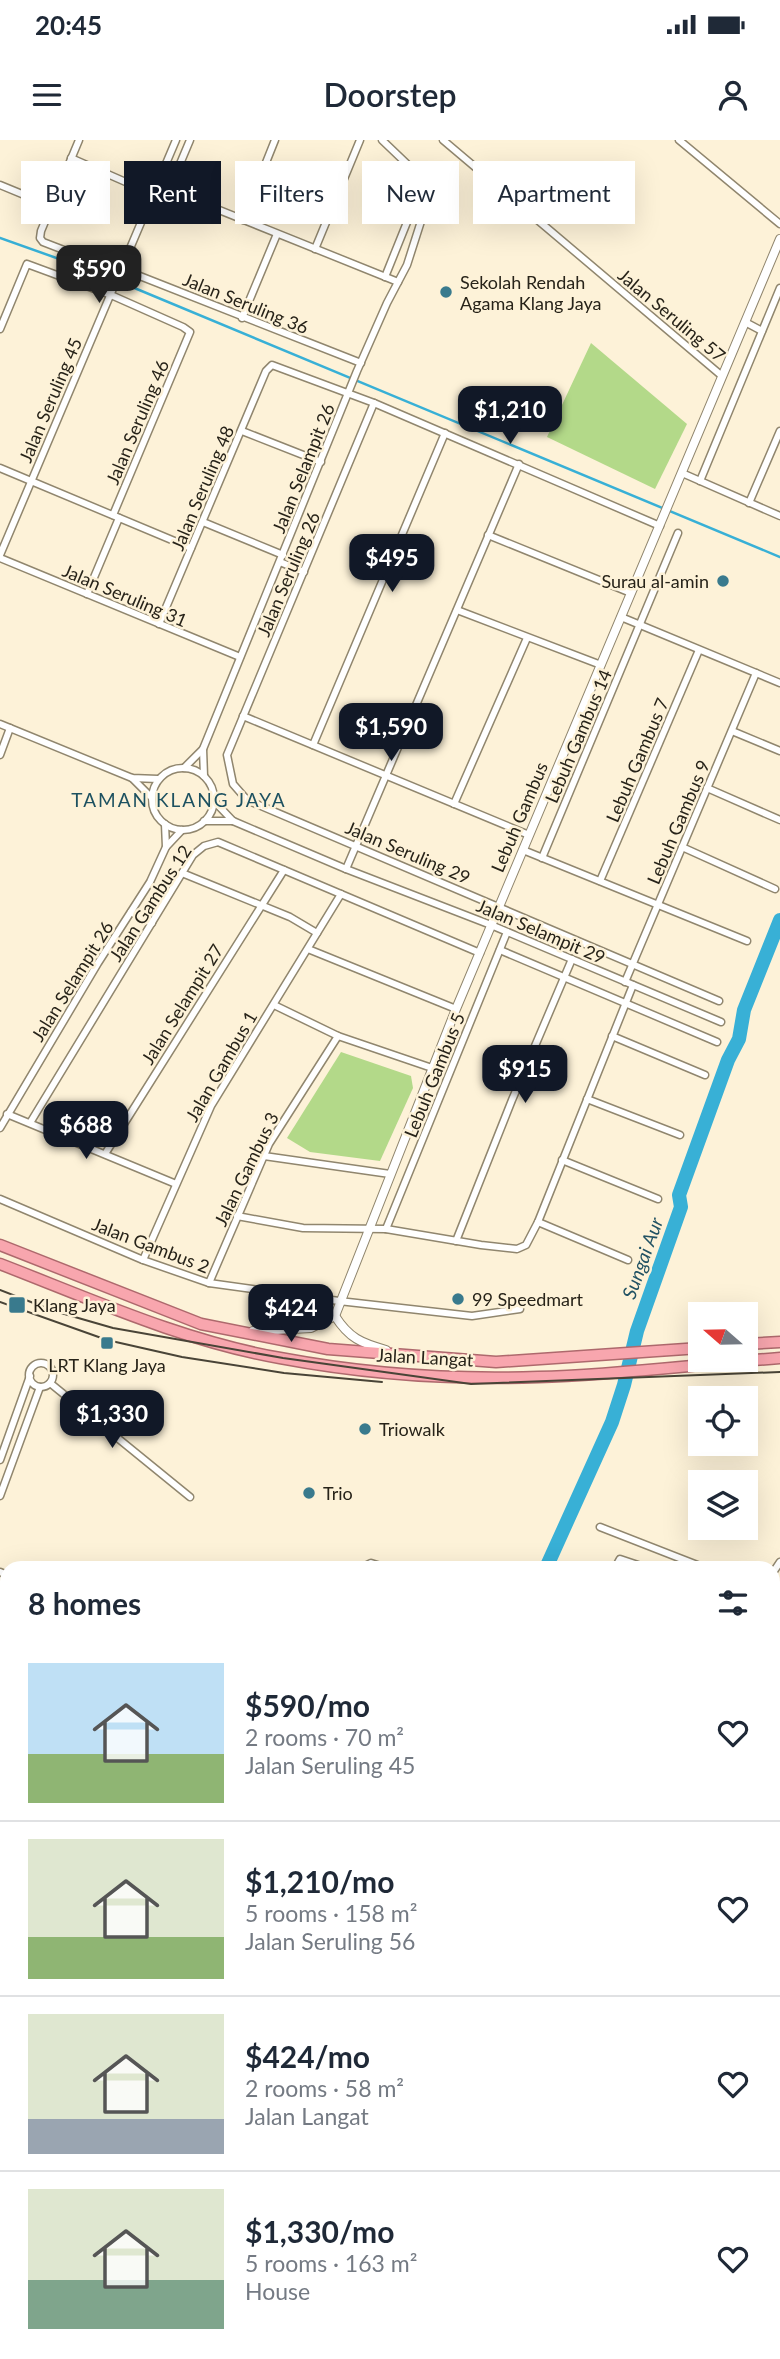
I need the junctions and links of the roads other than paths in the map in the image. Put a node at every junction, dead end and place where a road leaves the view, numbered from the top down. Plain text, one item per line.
1 (79, 140) edge
2 (176, 140) edge
3 (190, 140) edge
4 (275, 140) edge
5 (360, 140) edge
6 (382, 140) edge
7 (443, 140) edge
8 (680, 140) edge
9 (71, 159) joint
10 (167, 161) edge
11 (181, 161) edge
12 (267, 161) edge
13 (404, 161) edge
14 (124, 182) edge
15 (0, 185) edge
16 (21, 194) edge
17 (44, 224) edge
18 (141, 224) edge
19 (252, 224) edge
20 (406, 224) edge
21 (420, 224) edge
22 (780, 225) edge
23 (276, 234) junction
24 (780, 239) edge
25 (315, 249) junction
26 (121, 272) junction
27 (385, 277) junction
28 (398, 282) junction
29 (780, 288) edge
30 (112, 291) junction
31 (242, 318) junction
32 (745, 322) junction
33 (1, 324) edge
34 (762, 331) junction
35 (361, 363) junction
36 (723, 376) junction
37 (349, 393) junction
38 (374, 403) junction
39 (242, 431) junction
40 (780, 431) edge
41 (445, 433) junction
42 (321, 462) junction
43 (519, 464) junction
44 (0, 468) edge
45 (682, 473) junction
46 (31, 481) junction
47 (700, 481) junction
48 (749, 503) junction
49 (780, 516) edge
50 (116, 517) junction
51 (202, 522) junction
52 (660, 526) junction
53 (678, 533) dead end
54 (488, 535) junction
55 (191, 548) junction
56 (0, 556) edge
57 (281, 558) junction
58 (304, 572) junction
59 (631, 593) junction
60 (87, 594) junction
61 (457, 610) junction
62 (621, 617) junction
63 (159, 624) junction
64 (640, 626) junction
65 (527, 638) junction
66 (699, 650) junction
67 (240, 657) junction
68 (601, 665) junction
69 (756, 673) junction
70 (780, 683) edge
71 (243, 716) junction
72 (0, 724) edge
73 (10, 728) junction
74 (732, 730) junction
75 (2, 744) edge
76 (313, 745) junction
77 (203, 749) junction
78 (780, 751) edge
79 (0, 755) edge
80 (226, 755) joint
81 (184, 768) junction
82 (204, 776) junction
83 (386, 776) junction
84 (132, 778) junction
85 (158, 779) junction
86 (707, 788) junction
87 (152, 798) junction
88 (213, 800) junction
89 (454, 804) junction
90 (780, 820) edge
91 (204, 821) junction
92 (233, 821) junction
93 (165, 824) junction
94 (182, 830) junction
95 (529, 835) junction
96 (356, 845) junction
97 (166, 847) junction
98 (682, 847) junction
99 (523, 850) junction
100 (542, 858) junction
101 (346, 869) junction
102 (284, 870) junction
103 (183, 873) junction
104 (600, 881) junction
105 (775, 888) dead end
106 (341, 894) junction
107 (657, 904) junction
108 (261, 905) junction
109 (499, 906) junction
110 (131, 912) junction
111 (152, 923) junction
112 (491, 925) junction
113 (507, 932) junction
114 (317, 933) junction
115 (747, 941) dead end
116 (308, 949) junction
117 (500, 950) junction
118 (480, 953) junction
119 (572, 959) junction
120 (632, 964) junction
121 (564, 977) junction
122 (625, 982) junction
123 (633, 985) junction
124 (719, 1001) dead end
125 (626, 1003) junction
126 (274, 1005) junction
127 (456, 1009) junction
128 (721, 1022) dead end
129 (338, 1035) junction
130 (612, 1036) junction
131 (717, 1042) dead end
132 (432, 1068) junction
133 (705, 1075) dead end
134 (587, 1099) junction
135 (7, 1114) junction
136 (30, 1123) junction
137 (0, 1128) edge
138 (680, 1135) dead end
139 (104, 1154) junction
140 (264, 1156) junction
141 (562, 1160) junction
142 (390, 1174) junction
143 (176, 1184) junction
144 (0, 1199) edge
145 (658, 1199) dead end
146 (237, 1216) junction
147 (538, 1222) junction
148 (369, 1228) junction
149 (386, 1229) junction
150 (456, 1241) junction
151 (0, 1245) edge
152 (144, 1260) junction
153 (628, 1260) dead end
154 (0, 1264) edge
155 (209, 1283) junction
156 (339, 1301) junction
157 (520, 1309) dead end
158 (335, 1316) junction
159 (236, 1332) junction
160 (780, 1342) edge
161 (758, 1343) edge
162 (688, 1349) edge
163 (403, 1355) junction
164 (780, 1358) edge
165 (30, 1376) junction
166 (50, 1383) junction
167 (40, 1387) junction
168 (0, 1460) edge
169 (0, 1496) edge
170 (190, 1497) dead end
171 (600, 1527) dead end
172 (682, 1561) edge

1 - 9 street
2 - 10 street, Jalan Seruling 45
3 - 11 street
4 - 12 street
5 - 25 street
6 - 13 street
7 - 36 street, Jalan Seruling 57
8 - 22 street
9 - 14 street
15 - 16 street
17 - 26 street, Jalan Seruling 36
18 - 26 street, Jalan Seruling 45
19 - 23 street
20 - 27 street
21 - 28 street, Jalan Selampit 26
23 - 25 street
23 - 31 street
24 - 32 street, Lebuh Gambus
25 - 27 street
26 - 30 street, Jalan Seruling 45
26 - 31 street, Jalan Seruling 36
27 - 28 street
28 - 35 street, Jalan Selampit 26
29 - 34 street
30 - 33 street
30 - 46 street, Jalan Seruling 45
30 - 50 street, Jalan Seruling 46
31 - 35 street, Jalan Seruling 36
32 - 34 street
32 - 36 street, Lebuh Gambus
34 - 47 street
35 - 37 street, Jalan Selampit 26
36 - 45 street, Lebuh Gambus
37 - 38 street
37 - 39 street, Jalan Seruling 48
37 - 42 street, Jalan Selampit 26
38 - 41 street
38 - 58 street, Jalan Seruling 26
39 - 42 street
39 - 51 street, Jalan Seruling 48
40 - 48 street
41 - 43 street
41 - 76 street
42 - 57 street, Jalan Selampit 26
43 - 52 street
43 - 54 street
44 - 46 street
45 - 47 street
45 - 52 street, Lebuh Gambus
46 - 50 street
46 - 56 street, Jalan Seruling 45
47 - 48 street
48 - 49 street
50 - 55 street
50 - 60 street, Jalan Seruling 46
51 - 55 street, Jalan Seruling 48
51 - 57 street
52 - 59 street, Lebuh Gambus
53 - 64 street, Lebuh Gambus 14
54 - 59 street
54 - 61 street
55 - 63 street, Jalan Seruling 48
56 - 60 street, Jalan Seruling 31
57 - 58 street
57 - 67 street, Jalan Selampit 26
58 - 71 street, Jalan Seruling 26
59 - 62 street, Lebuh Gambus
60 - 63 street, Jalan Seruling 31
61 - 65 street
61 - 83 street
62 - 64 street
62 - 68 street, Lebuh Gambus
63 - 67 street, Jalan Seruling 31
64 - 66 street
64 - 100 street, Lebuh Gambus 14
65 - 68 street
65 - 89 street
66 - 69 street
66 - 104 street, Lebuh Gambus 7
67 - 77 street, Jalan Selampit 26
68 - 95 street, Lebuh Gambus
69 - 70 street
69 - 74 street, Lebuh Gambus 9
71 - 76 street
71 - 80 street, Jalan Seruling 26
72 - 73 street
73 - 75 street
73 - 84 street
74 - 78 street
74 - 86 street, Lebuh Gambus 9
75 - 79 street
76 - 83 street
77 - 81 street, Jalan Selampit 26
77 - 82 street, Jalan Selampit 26
80 - 96 street, Jalan Seruling 29
81 - 82 street
81 - 85 street
82 - 88 street
83 - 89 street
83 - 96 street
84 - 85 street
84 - 87 street
85 - 87 street
86 - 90 street
86 - 98 street, Lebuh Gambus 9
87 - 93 street
88 - 91 street
88 - 92 street, Jalan Selampit 29
89 - 95 street
91 - 92 street, Jalan Selampit 29
91 - 94 street
92 - 101 street, Jalan Selampit 29
93 - 94 street
93 - 97 street, Jalan Selampit 26
94 - 97 street, Jalan Selampit 26
95 - 99 street, Lebuh Gambus
96 - 101 street
96 - 109 street, Jalan Seruling 29
97 - 110 street, Jalan Selampit 26
98 - 105 street
98 - 107 street, Lebuh Gambus 9
99 - 100 street
99 - 109 street, Lebuh Gambus
100 - 104 street
101 - 112 street, Jalan Selampit 29
102 - 103 street, Jalan Gambus 12
102 - 106 street, Jalan Gambus 12
102 - 108 street, Jalan Selampit 27
103 - 108 street
103 - 111 street, Jalan Gambus 12
104 - 107 street
106 - 114 street, Jalan Gambus 1
106 - 118 street, Jalan Gambus 12
107 - 115 street
107 - 120 street, Lebuh Gambus 9
108 - 114 street
108 - 139 street, Jalan Selampit 27
109 - 112 street, Lebuh Gambus
109 - 120 street, Jalan Seruling 29
110 - 111 street
110 - 135 street, Jalan Selampit 26
111 - 136 street, Jalan Gambus 12
112 - 113 street, Jalan Selampit 29
112 - 118 street, Lebuh Gambus
113 - 117 street, Lebuh Gambus 5
113 - 119 street, Jalan Selampit 29
114 - 116 street, Jalan Gambus 1
116 - 126 street, Jalan Gambus 1
116 - 127 street
117 - 121 street
117 - 149 street, Lebuh Gambus 5
118 - 127 street, Lebuh Gambus
119 - 121 street
119 - 122 street, Jalan Selampit 29
120 - 122 street, Lebuh Gambus 9
120 - 124 street, Jalan Seruling 29
121 - 125 street
121 - 150 street
122 - 123 street, Jalan Selampit 29
123 - 125 street
123 - 128 street, Jalan Selampit 29
125 - 130 street
125 - 131 street
126 - 129 street
126 - 143 street, Jalan Gambus 1
127 - 132 street, Lebuh Gambus
129 - 132 street
129 - 140 street, Jalan Gambus 3
130 - 133 street
130 - 134 street
132 - 142 street, Lebuh Gambus
134 - 138 street
134 - 141 street
135 - 136 street
135 - 137 street, Jalan Selampit 26
136 - 139 street
139 - 143 street
140 - 142 street
140 - 146 street, Jalan Gambus 3
141 - 145 street
141 - 147 street
142 - 148 street, Lebuh Gambus
143 - 152 street, Jalan Gambus 1
144 - 152 street, Jalan Gambus 2
146 - 148 street
146 - 155 street, Jalan Gambus 3
147 - 150 street
147 - 153 street
148 - 149 street
148 - 156 street, Lebuh Gambus
149 - 150 street
151 - 159 highway, Jalan Langat
152 - 155 street, Jalan Gambus 2
154 - 164 highway, Jalan Langat
155 - 156 street, Jalan Gambus 2
156 - 157 street, Jalan Gambus 2
156 - 158 street, Lebuh Gambus
158 - 159 street
158 - 163 street
159 - 163 highway, Jalan Langat
160 - 161 highway
162 - 163 highway, Jalan Langat
165 - 166 street
165 - 167 street
165 - 168 street
166 - 167 street
166 - 170 street
167 - 169 street
171 - 172 street

